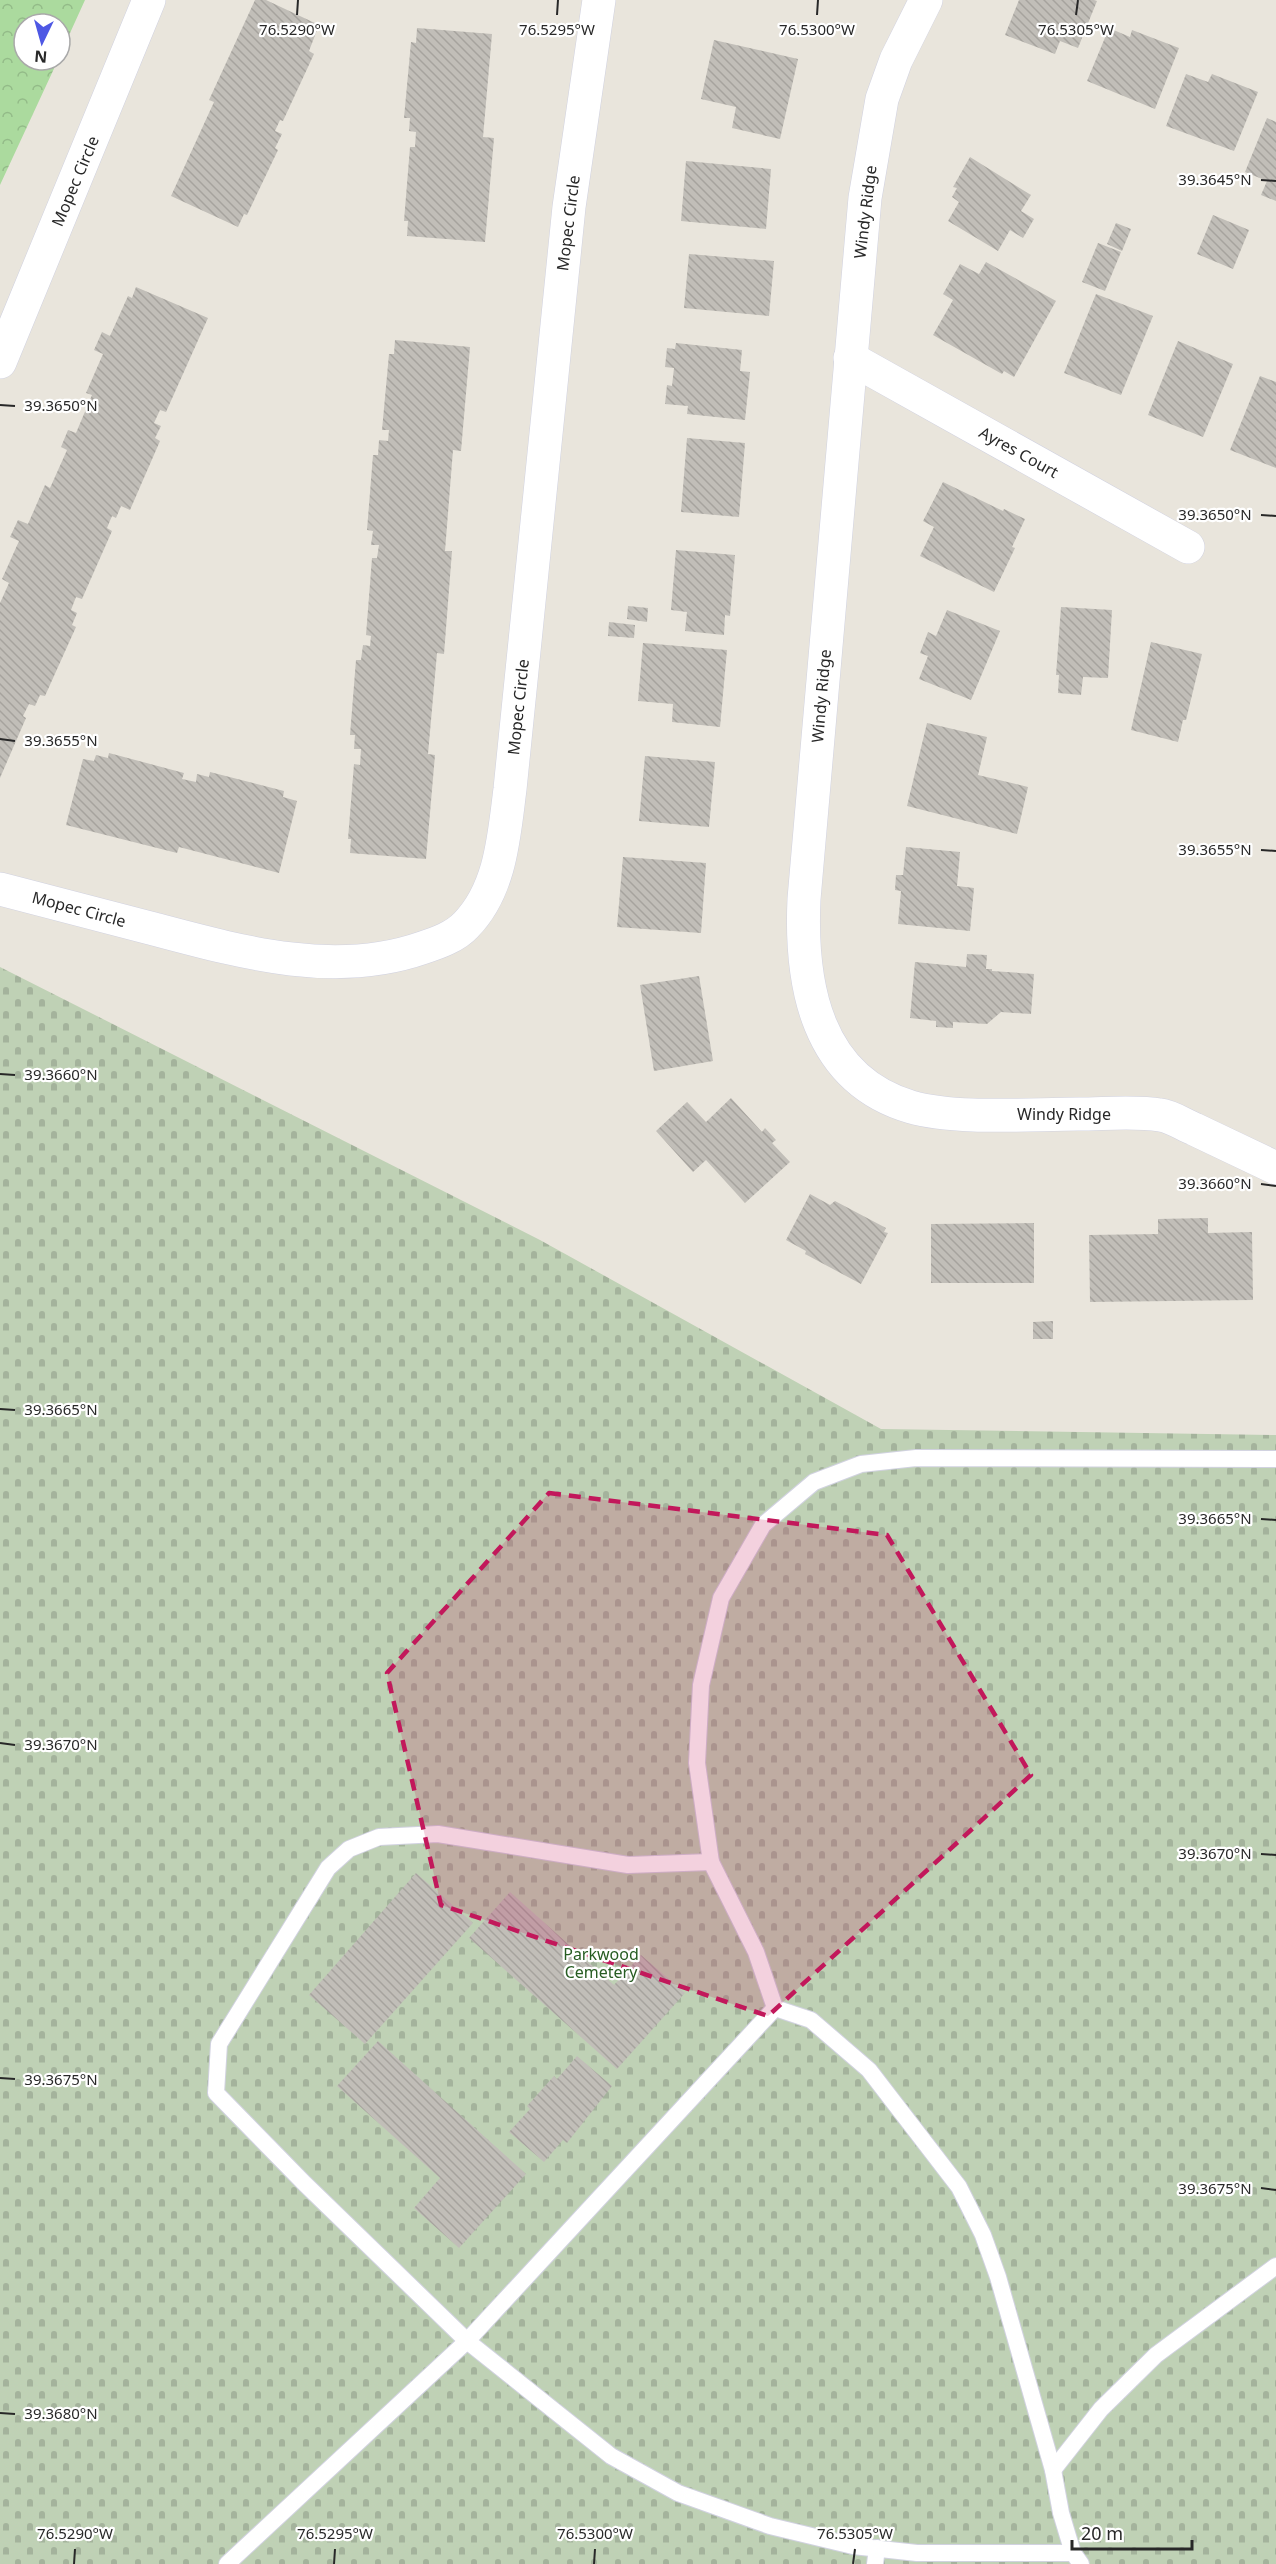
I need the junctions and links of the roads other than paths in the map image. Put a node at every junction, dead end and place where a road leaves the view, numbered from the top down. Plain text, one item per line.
1 (149, 0) edge
2 (598, 0) edge
3 (926, 0) edge
4 (850, 358) junction
5 (0, 362) edge
6 (1188, 547) dead end
7 (0, 889) edge
8 (1276, 1168) edge
9 (1276, 1459) edge
10 (711, 1862) junction
11 (775, 2008) junction
12 (1276, 2266) edge
13 (467, 2341) junction
14 (1053, 2470) junction
15 (876, 2556) edge
16 (1077, 2559) edge
17 (227, 2564) edge

1 - 5 street, Mopec Circle
2 - 7 street, Mopec Circle
3 - 4 street, Windy Ridge
4 - 6 street, Ayres Court
4 - 8 street, Windy Ridge
9 - 10 lane
10 - 11 lane
10 - 13 lane
11 - 13 lane
11 - 14 lane
12 - 14 lane
13 - 15 lane
13 - 17 lane
14 - 16 lane
15 - 16 lane

